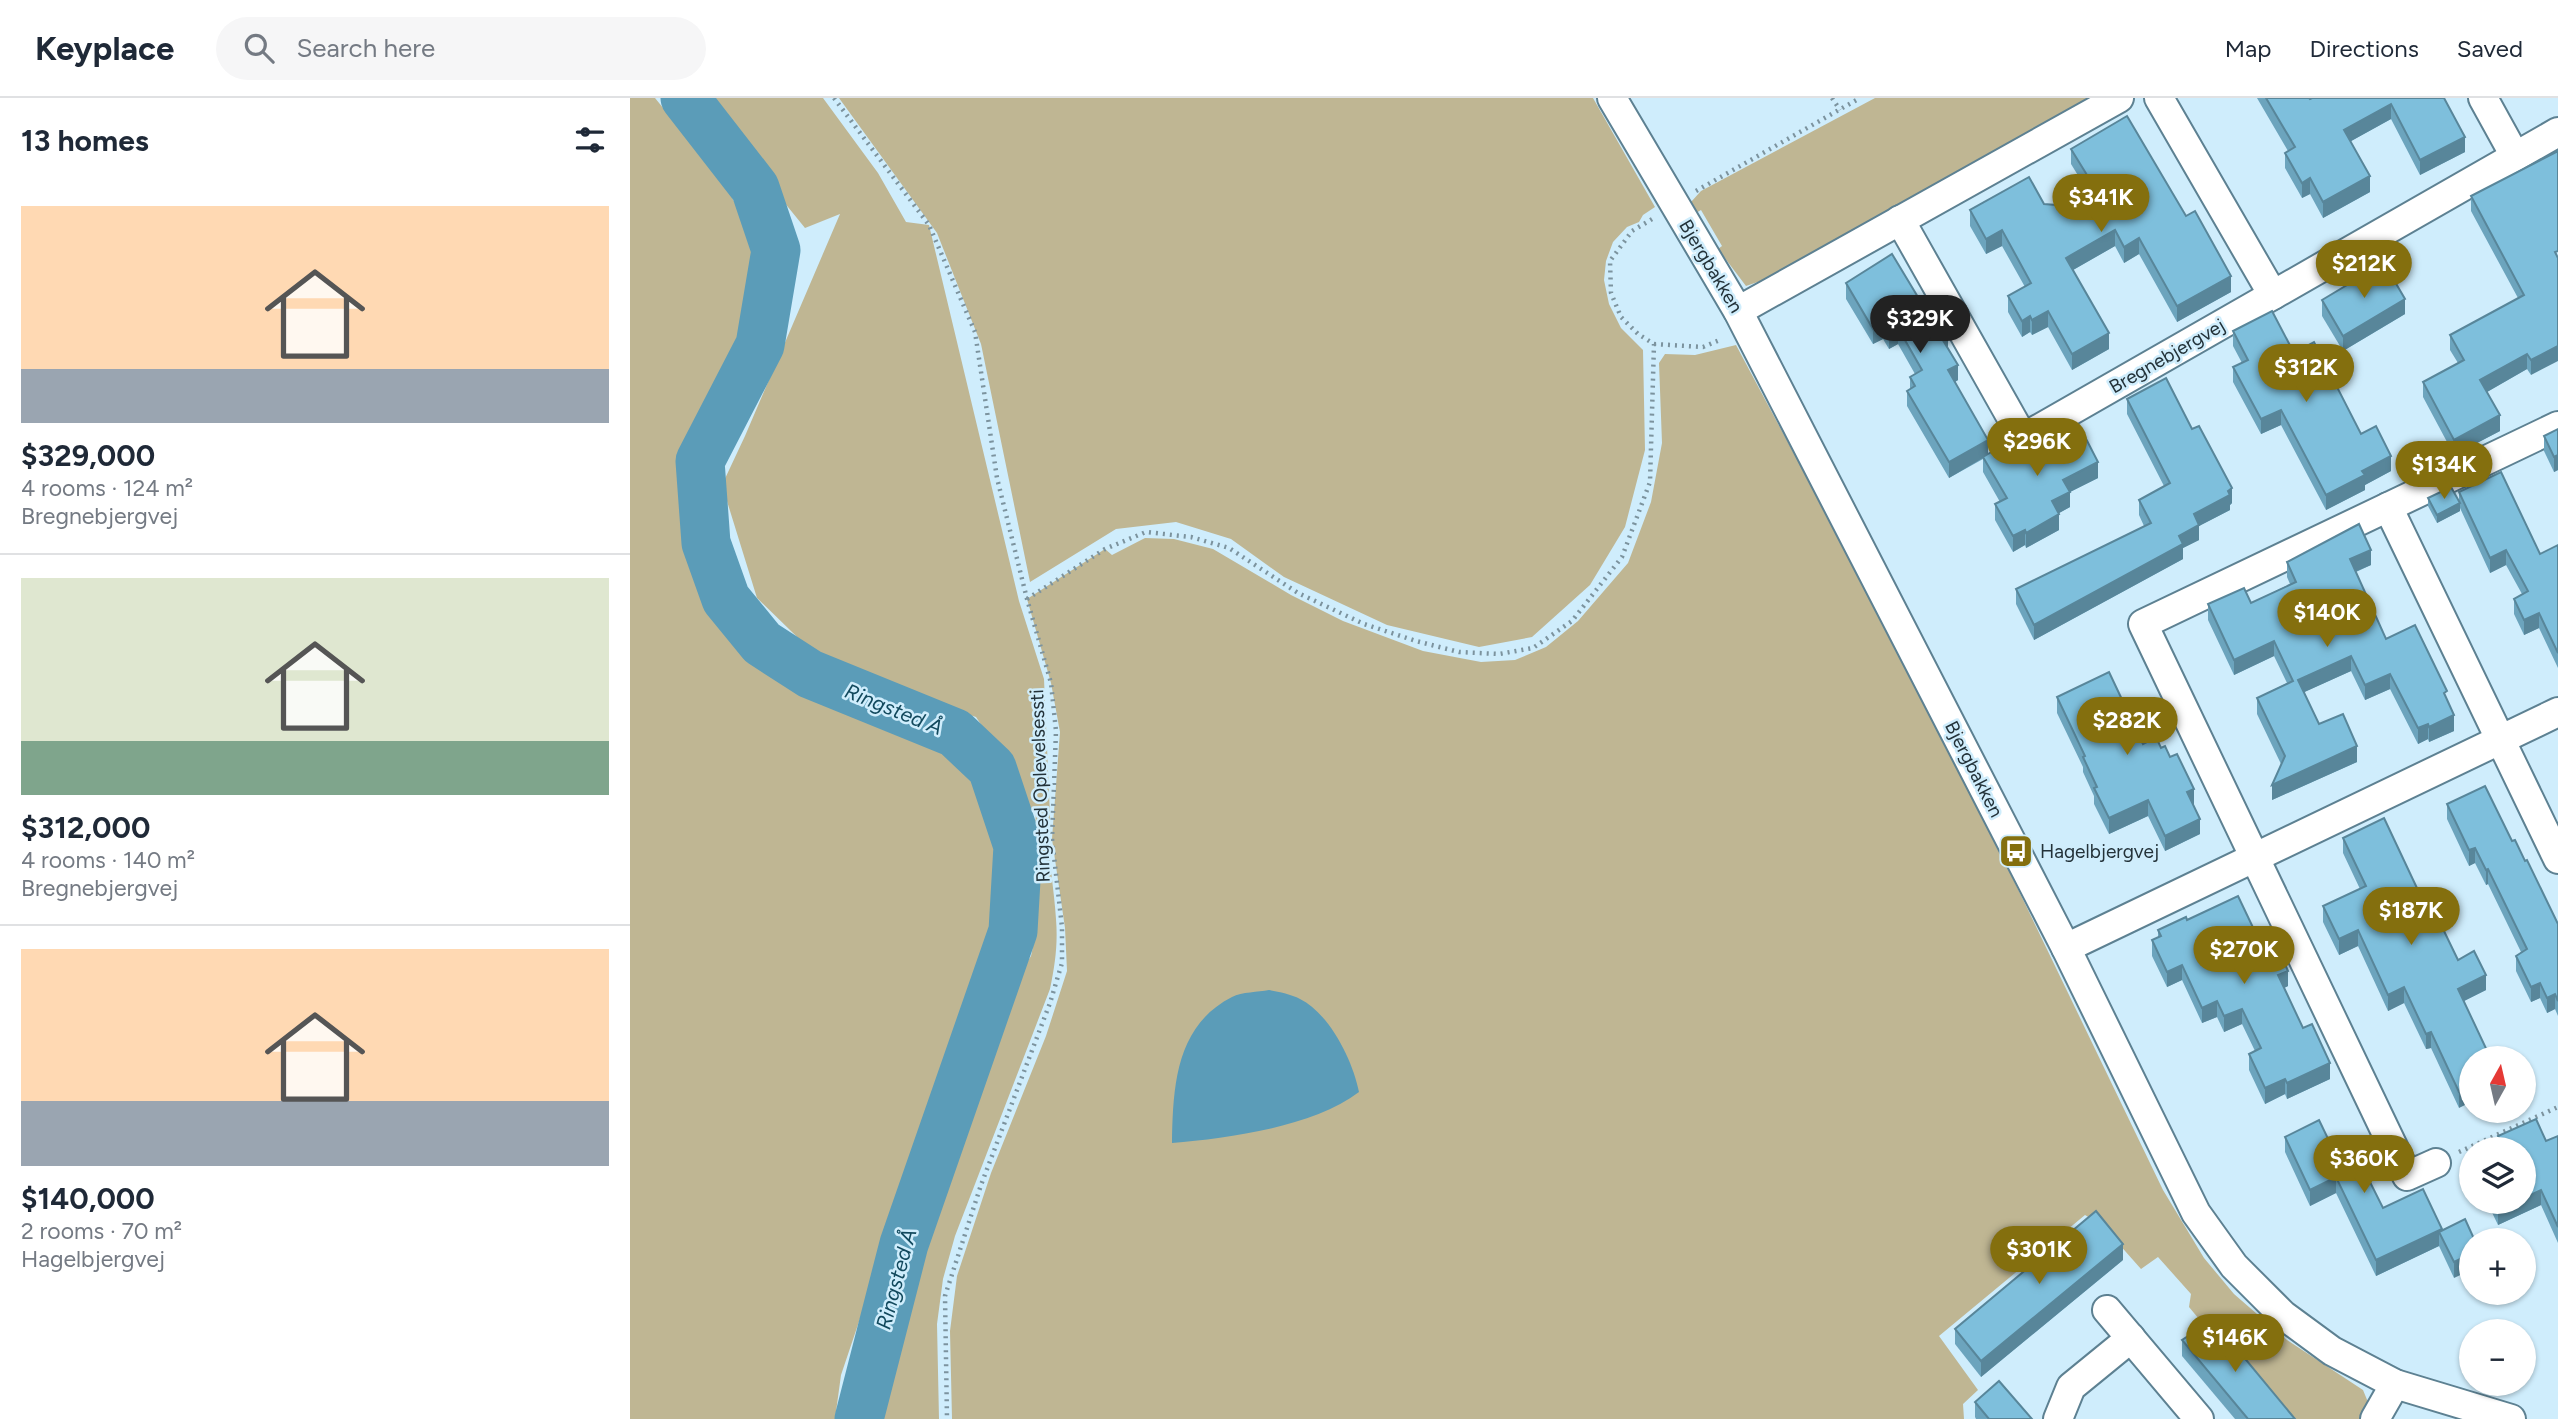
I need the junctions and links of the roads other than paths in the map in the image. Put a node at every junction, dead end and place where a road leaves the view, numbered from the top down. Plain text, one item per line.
1 (1612, 98) edge
2 (2119, 98) edge
3 (2159, 98) edge
4 (2483, 98) edge
5 (2558, 132) edge
6 (2515, 156) junction
7 (1900, 220) junction
8 (2273, 295) junction
9 (1743, 320) junction
10 (2558, 426) edge
11 (2388, 507) junction
12 (2558, 712) edge
13 (2501, 739) junction
14 (2255, 857) junction
15 (2558, 859) edge
16 (2066, 948) junction
17 (2436, 1163) road end
18 (2107, 1310) dead end
19 (2131, 1338) junction
20 (2395, 1384) junction
21 (2058, 1419) edge
22 (2199, 1419) edge
23 (2375, 1419) edge
24 (2511, 1419) edge

1 - 9 street, Bjergbakken
2 - 7 street
3 - 8 street
4 - 6 street
5 - 6 street, Bregnebjergvej
6 - 8 street, Bregnebjergvej
7 - 8 street, Bregnebjergvej
7 - 9 street
9 - 16 street, Bjergbakken
10 - 11 street
11 - 13 street
11 - 14 street
12 - 13 street
13 - 14 street
13 - 15 street
14 - 16 street
14 - 17 street
16 - 20 street, Bjergbakken
18 - 19 street
19 - 21 street
19 - 22 street
20 - 23 street
20 - 24 street, Bjergbakken

